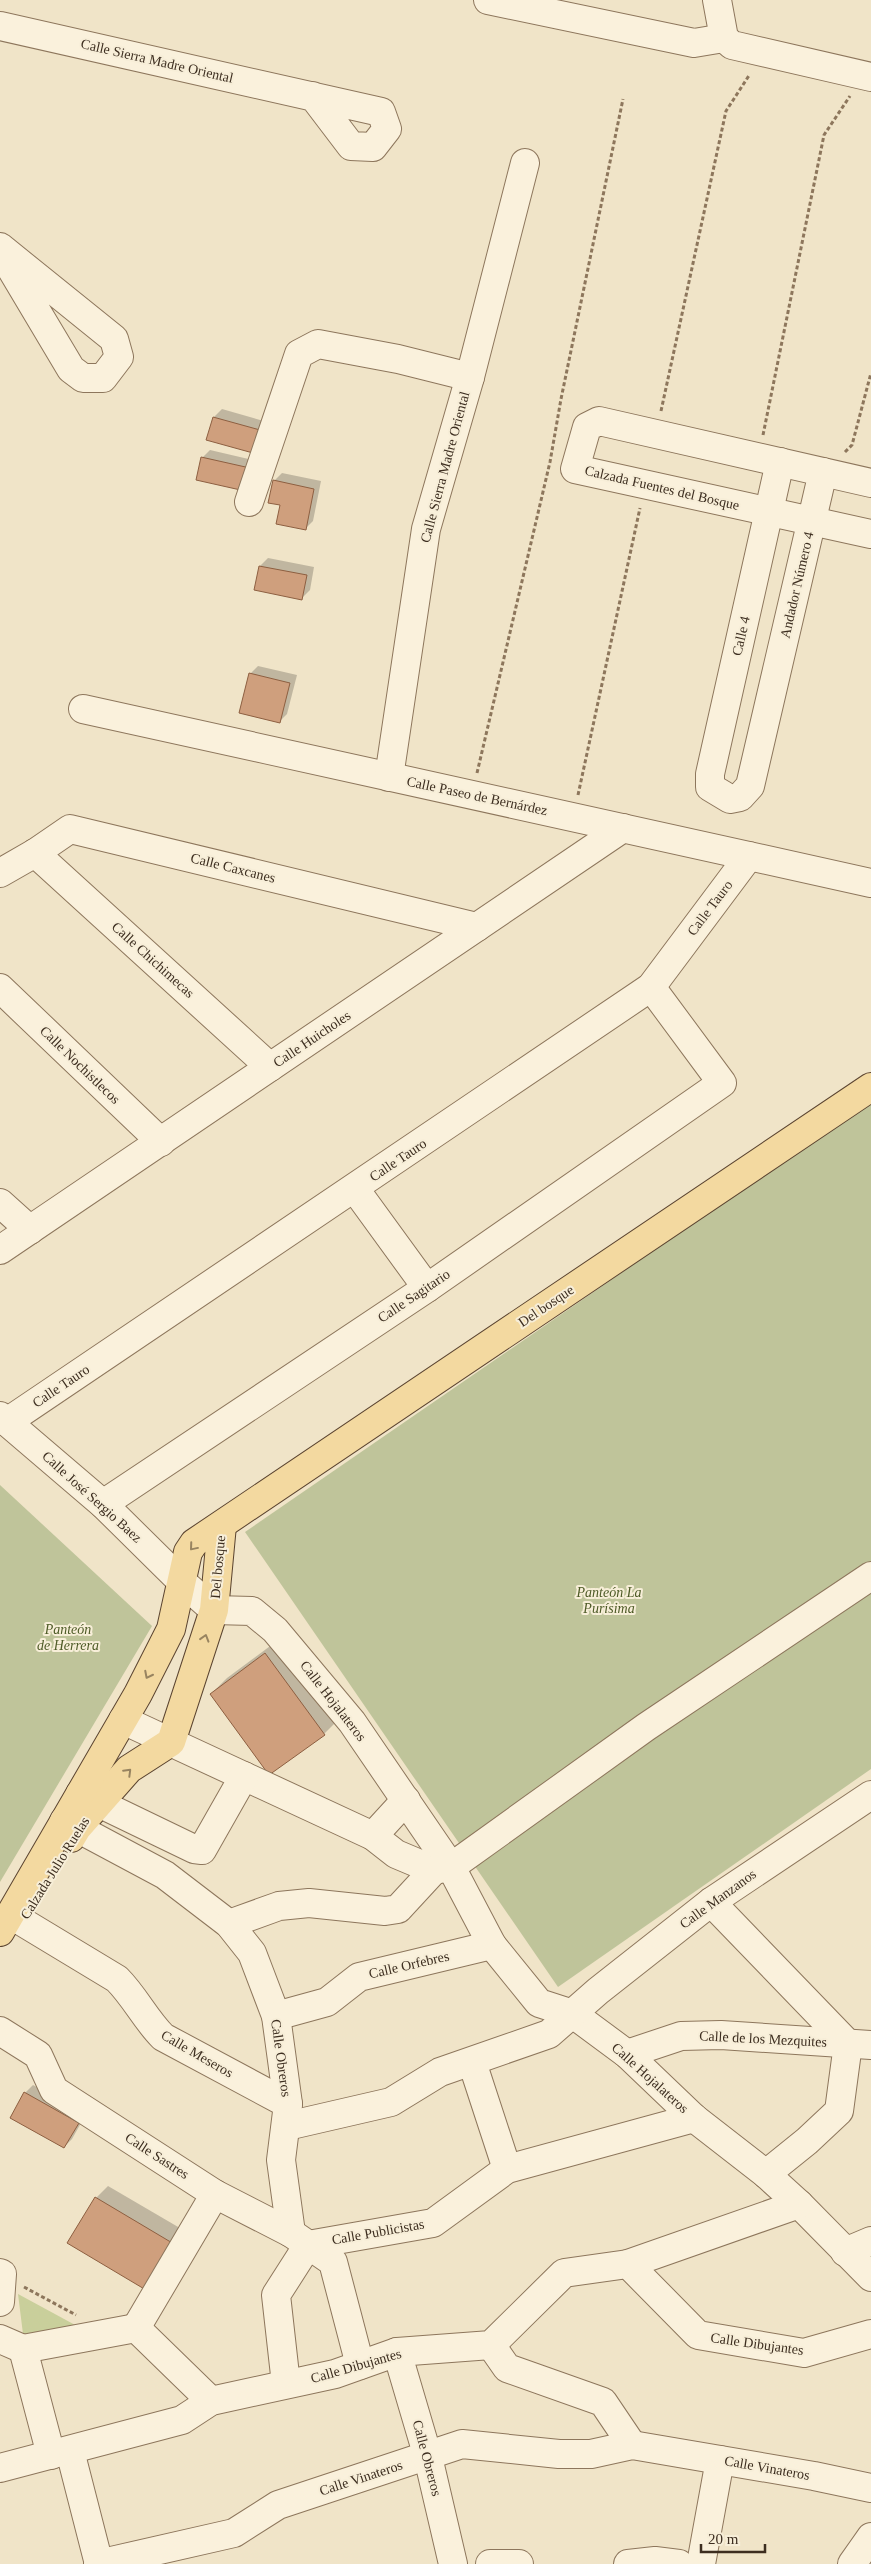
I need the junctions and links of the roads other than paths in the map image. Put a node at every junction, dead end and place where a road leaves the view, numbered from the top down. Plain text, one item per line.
1 (488, 0) edge
2 (717, 0) edge
3 (0, 26) edge
4 (724, 38) junction
5 (864, 74) edge
6 (313, 96) dead end
7 (525, 162) dead end
8 (0, 249) edge
9 (470, 377) junction
10 (769, 460) junction
11 (822, 472) junction
12 (871, 483) edge
13 (249, 502) dead end
14 (768, 512) junction
15 (812, 521) junction
16 (871, 534) edge
17 (83, 709) dead end
18 (389, 777) junction
19 (730, 799) joint
20 (623, 828) junction
21 (35, 853) junction
22 (749, 856) junction
23 (0, 873) edge
24 (871, 883) edge
25 (477, 927) junction
26 (651, 987) junction
27 (0, 988) edge
28 (270, 1067) junction
29 (871, 1087) edge
30 (161, 1142) junction
31 (355, 1189) junction
32 (0, 1203) edge
33 (30, 1230) junction
34 (0, 1250) edge
35 (427, 1288) junction
36 (4, 1419) edge
37 (103, 1504) junction
38 (222, 1525) junction
39 (871, 1576) edge
40 (181, 1581) junction
41 (214, 1610) junction
42 (123, 1720) junction
43 (171, 1742) junction
44 (244, 1776) junction
45 (871, 1795) edge
46 (89, 1799) junction
47 (406, 1800) junction
48 (70, 1824) junction
49 (372, 1836) junction
50 (442, 1868) junction
51 (711, 1902) junction
52 (11, 1922) edge
53 (229, 1924) junction
54 (492, 1945) junction
55 (0, 1955) edge
56 (573, 2014) junction
57 (276, 2016) junction
58 (0, 2031) edge
59 (860, 2044) edge
60 (627, 2054) junction
61 (472, 2062) junction
62 (288, 2115) junction
63 (694, 2118) junction
64 (508, 2169) junction
65 (766, 2174) junction
66 (216, 2194) junction
67 (799, 2204) junction
68 (299, 2239) junction
69 (871, 2241) edge
70 (845, 2252) junction
71 (628, 2264) junction
72 (1, 2274) edge
73 (871, 2277) edge
74 (0, 2302) edge
75 (136, 2328) junction
76 (871, 2334) edge
77 (11, 2344) edge
78 (491, 2346) junction
79 (397, 2352) junction
80 (360, 2365) junction
81 (286, 2384) junction
82 (211, 2402) junction
83 (632, 2445) junction
84 (60, 2453) junction
85 (428, 2457) junction
86 (720, 2460) junction
87 (0, 2468) edge
88 (871, 2488) edge
89 (871, 2537) edge
90 (187, 2555) edge
91 (147, 2559) edge
92 (98, 2564) edge
93 (453, 2564) edge
94 (490, 2564) edge
95 (519, 2564) edge
96 (628, 2564) edge
97 (679, 2564) edge
98 (701, 2564) edge
99 (852, 2564) edge

1 - 4 street
2 - 4 street
3 - 6 street, Calle Sierra Madre Oriental
4 - 5 street
7 - 9 street, Calle Sierra Madre Oriental
8 - 8 street
9 - 13 street
9 - 18 street, Calle Sierra Madre Oriental
10 - 11 street, Calzada Fuentes del Bosque
10 - 14 street, Calle 4
10 - 14 street, Calzada Fuentes del Bosque
11 - 12 street, Calzada Fuentes del Bosque
11 - 15 street, Andador Número 4
14 - 15 street, Calzada Fuentes del Bosque
14 - 19 street, Calle 4
15 - 16 street, Calzada Fuentes del Bosque
15 - 19 street, Andador Número 4
17 - 18 street, Calle Paseo de Bernárdez
18 - 20 street, Calle Paseo de Bernárdez
20 - 22 street, Calle Paseo de Bernárdez
20 - 25 street, Calle Huicholes
21 - 23 street, Calle Caxcanes
21 - 25 street, Calle Caxcanes
21 - 28 street, Calle Chichimecas
22 - 24 street, Calle Paseo de Bernárdez
22 - 26 street, Calle Tauro
25 - 28 street, Calle Huicholes
26 - 31 street, Calle Tauro
26 - 35 street, Calle Sagitario
27 - 30 street, Calle Nochistlecos
28 - 30 street, Calle Huicholes
29 - 38 main road, Del bosque
30 - 33 street, Calle Huicholes
31 - 35 street
31 - 36 street, Calle Tauro
32 - 33 street
33 - 34 street, Calle Huicholes
35 - 37 street, Calle Sagitario
36 - 37 street, Calle José Sergio Baez
37 - 40 street, Calle José Sergio Baez
38 -> 40 main road, Del bosque
38 - 41 main road, Del bosque
39 - 50 street
40 - 41 street
40 -> 42 main road, Calzada Julio Ruelas
43 -> 41 main road
41 - 47 street, Calle Hojalateros
42 - 43 street
42 - 46 main road, Calzada Julio Ruelas
43 - 44 street
46 -> 43 main road, Calzada Julio Ruelas
44 - 46 street
44 - 49 street
45 - 51 street, Calle Manzanos
46 - 48 main road, Calzada Julio Ruelas
47 - 49 street
47 - 50 street, Calle Hojalateros
48 - 52 main road, Calzada Julio Ruelas
48 - 53 street, Calle Obreros
49 - 50 street
50 - 53 street
50 - 54 street, Calle Hojalateros
51 - 56 street, Calle Manzanos
51 - 59 street
52 - 55 main road, Calzada Julio Ruelas
52 - 62 street, Calle Meseros
53 - 57 street, Calle Obreros
54 - 56 street, Calle Hojalateros
54 - 57 street, Calle Orfebres
56 - 60 street, Calle Hojalateros
56 - 61 street
57 - 62 street, Calle Obreros
58 - 66 street, Calle Sastres
59 - 60 street, Calle de los Mezquites
59 - 65 street
60 - 63 street, Calle Hojalateros
61 - 62 street
61 - 64 street
62 - 68 street, Calle Obreros
63 - 64 street, Calle Publicistas
63 - 65 street, Calle Hojalateros
64 - 68 street, Calle Publicistas
65 - 67 street, Calle Hojalateros
66 - 68 street, Calle Sastres
66 - 75 street
67 - 70 street, Calle Hojalateros
67 - 71 street
68 - 80 street, Calle Sastres
68 - 81 street
69 - 70 street
70 - 73 street, Calle Hojalateros
71 - 76 street, Calle Dibujantes
71 - 78 street
72 - 74 street
75 - 77 street
75 - 82 street
77 - 84 street
78 - 79 street, Calle Dibujantes
78 - 83 street
79 - 80 street, Calle Dibujantes
79 - 85 street, Calle Obreros
80 - 81 street, Calle Dibujantes
81 - 82 street, Calle Dibujantes
82 - 84 street, Calle Dibujantes
83 - 85 street, Calle Vinateros
83 - 86 street, Calle Vinateros
84 - 87 street, Calle Dibujantes
84 - 92 street
85 - 90 street, Calle Vinateros
85 - 93 street, Calle Obreros
86 - 88 street, Calle Vinateros
86 - 98 street
89 - 99 street
90 - 91 street, Calle Vinateros
91 - 92 street, Calle Vinateros
94 - 95 street
96 - 97 street

